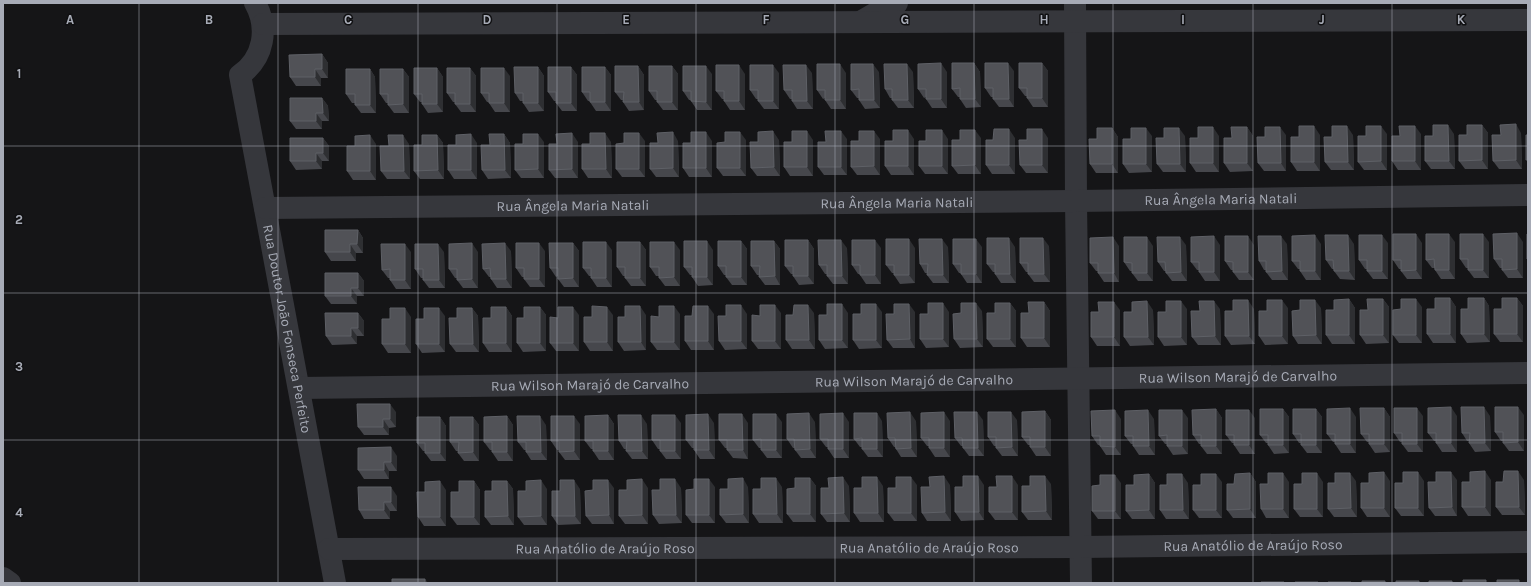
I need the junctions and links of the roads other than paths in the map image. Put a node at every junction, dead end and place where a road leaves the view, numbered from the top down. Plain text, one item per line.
1 (255, 3) edge
2 (897, 3) edge
3 (1075, 12) edge
4 (1528, 20) edge
5 (861, 22) junction
6 (263, 24) junction
7 (1528, 195) edge
8 (1076, 201) junction
9 (266, 208) junction
10 (1528, 373) edge
11 (1078, 379) junction
12 (299, 388) junction
13 (1528, 542) edge
14 (1082, 547) junction
15 (329, 549) junction
16 (3, 578) edge
17 (10, 583) edge
18 (336, 583) edge
19 (1081, 583) edge

1 - 6 street
2 - 5 street
3 - 4 street
3 - 5 street
3 - 8 street
5 - 6 street
6 - 9 street, Rua Doutor João Fonseca Perfeito
7 - 8 street, Rua Ângela Maria Natali
8 - 9 street, Rua Ângela Maria Natali
8 - 11 street
9 - 12 street, Rua Doutor João Fonseca Perfeito
10 - 11 street, Rua Wilson Marajó de Carvalho
11 - 12 street, Rua Wilson Marajó de Carvalho
11 - 14 street
12 - 15 street, Rua Doutor João Fonseca Perfeito
13 - 14 street, Rua Anatólio de Araújo Roso
14 - 15 street, Rua Anatólio de Araújo Roso
14 - 19 street
15 - 18 street, Rua Doutor João Fonseca Perfeito
16 - 17 street

